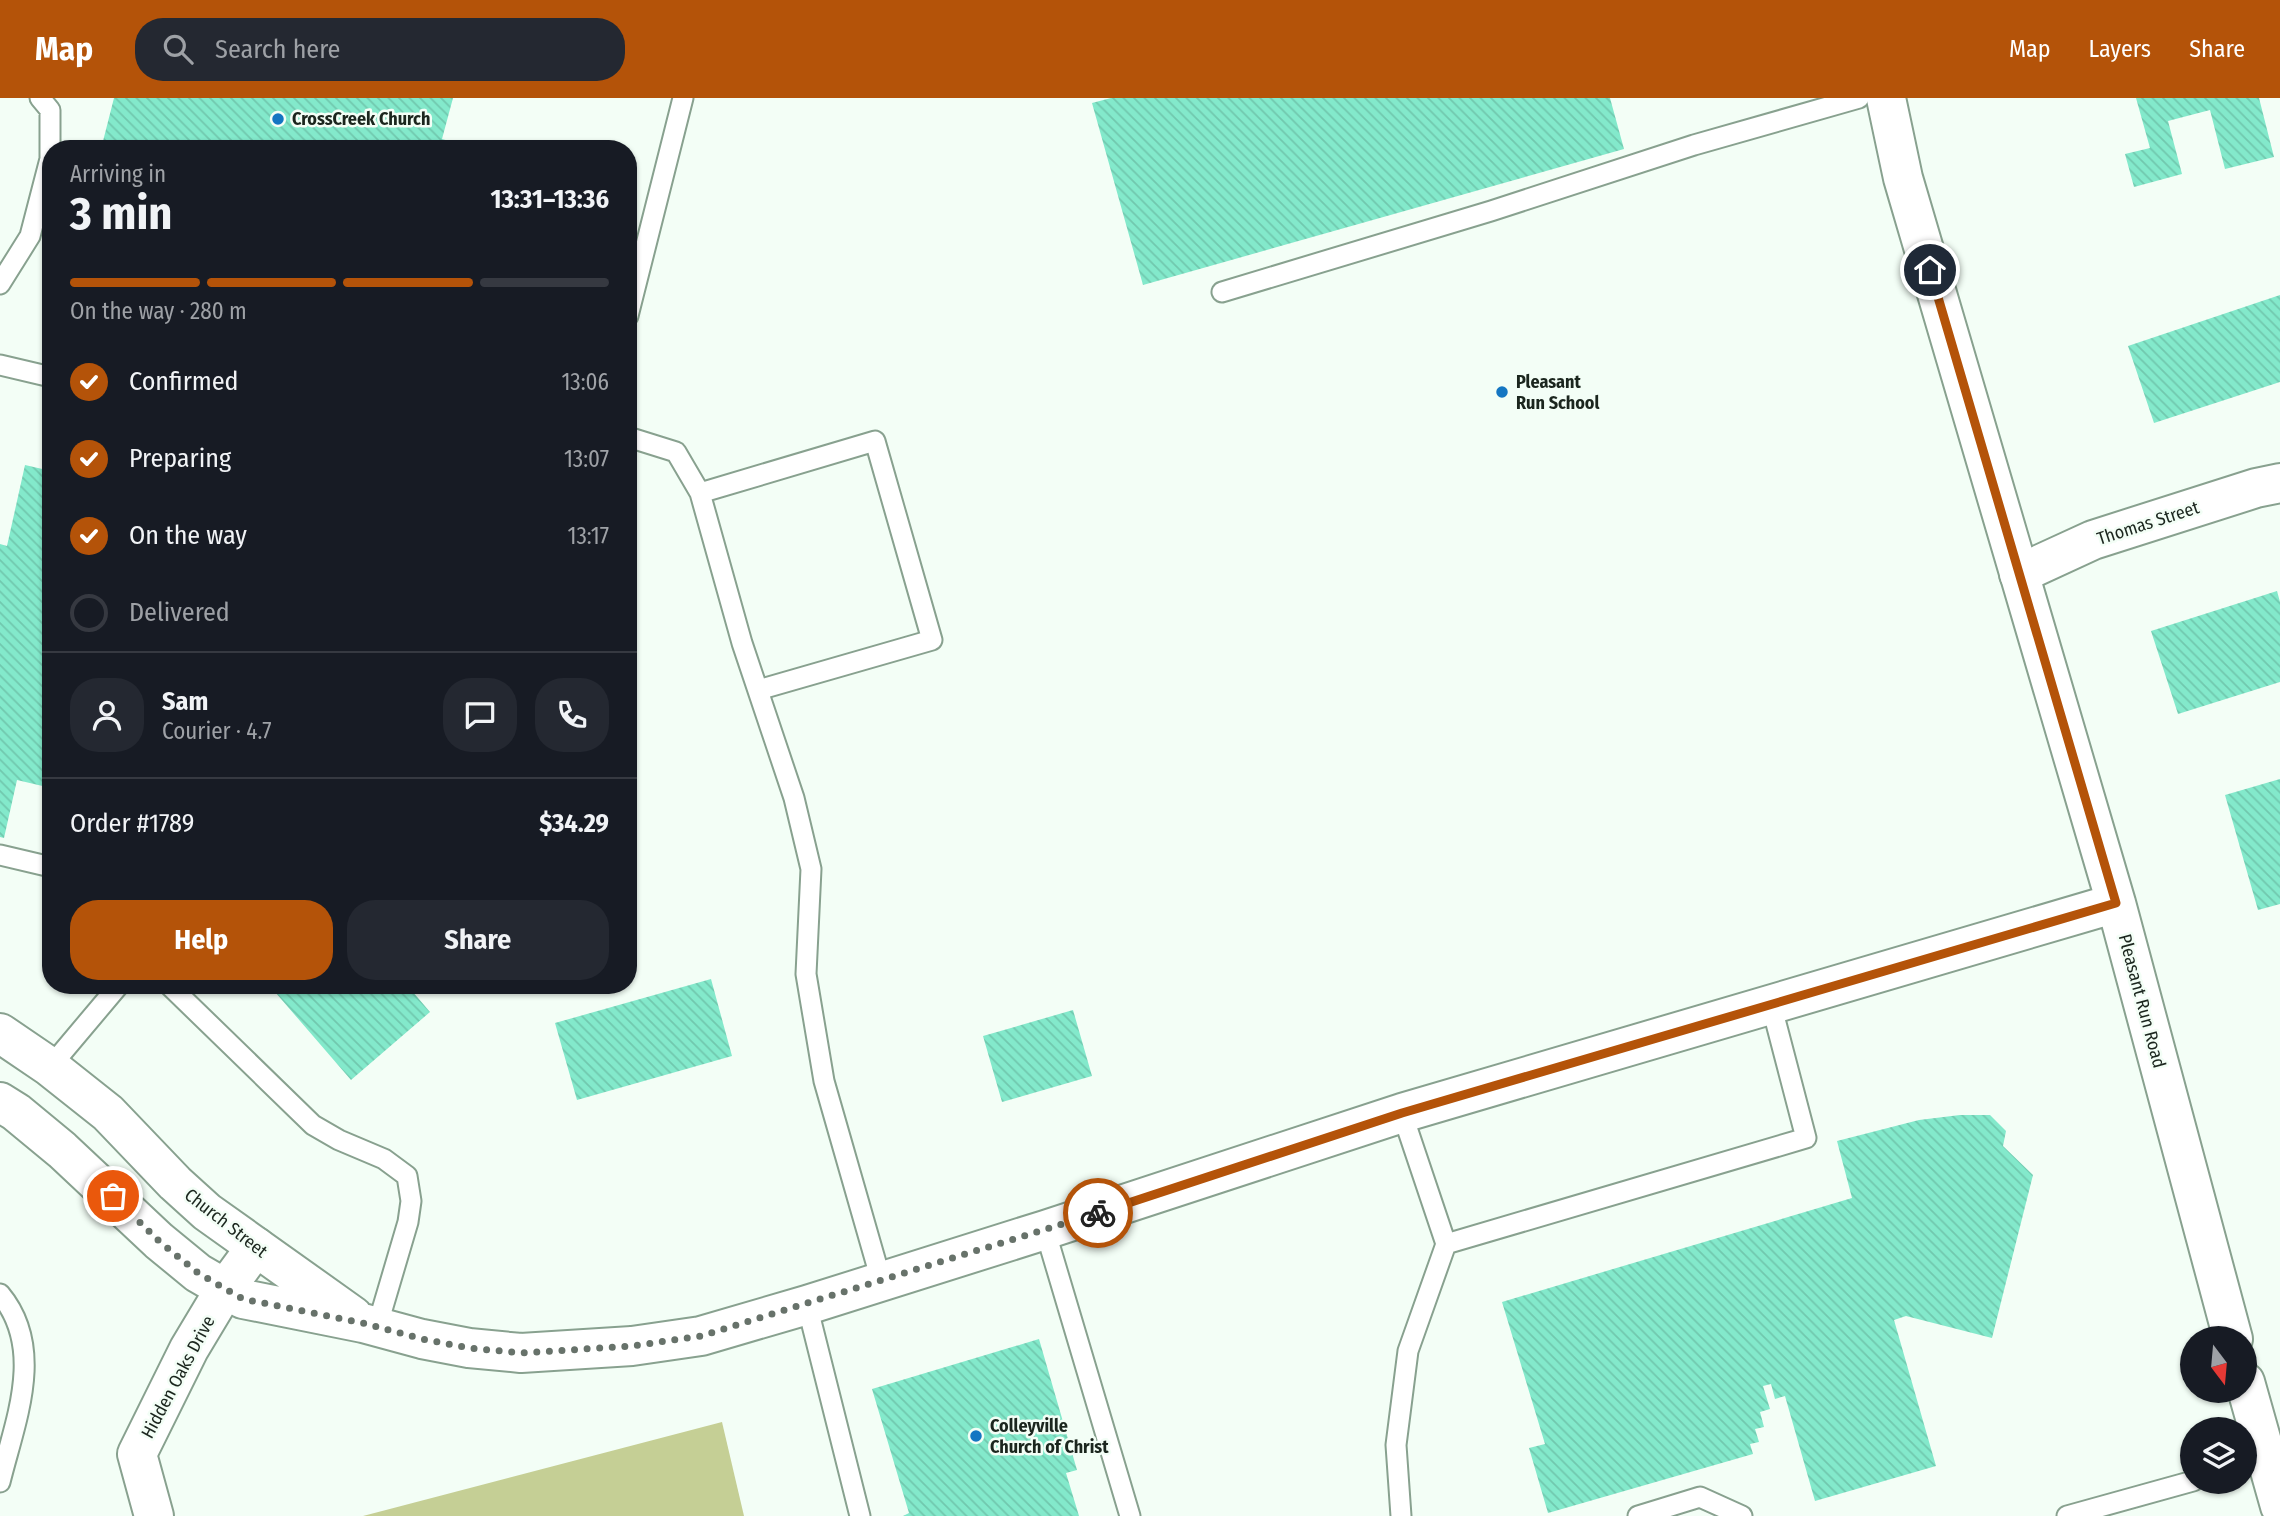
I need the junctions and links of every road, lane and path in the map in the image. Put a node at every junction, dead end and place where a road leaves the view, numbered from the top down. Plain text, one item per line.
1 (683, 98) edge
2 (1858, 98) edge
3 (1886, 98) edge
4 (49, 102) edge
5 (50, 140) edge
6 (42, 190) edge
7 (637, 280) edge
8 (0, 284) edge
9 (1222, 292) dead end
10 (0, 365) edge
11 (42, 375) edge
12 (637, 441) edge
13 (2280, 483) edge
14 (700, 493) junction
15 (2020, 574) junction
16 (758, 690) junction
17 (0, 855) edge
18 (42, 865) edge
19 (2116, 903) junction
20 (111, 994) edge
21 (178, 994) edge
22 (1771, 1004) junction
23 (0, 1034) edge
24 (50, 1067) junction
25 (0, 1102) edge
26 (1402, 1113) junction
27 (1045, 1230) junction
28 (1446, 1244) junction
29 (256, 1247) junction
30 (880, 1280) junction
31 (225, 1289) junction
32 (0, 1293) edge
33 (807, 1305) junction
34 (370, 1325) junction
35 (2230, 1326) edge
36 (2257, 1465) edge
37 (0, 1482) edge
38 (2180, 1485) edge
39 (2280, 1505) edge
40 (155, 1516) edge
41 (860, 1516) edge
42 (1130, 1516) edge
43 (1401, 1516) edge
44 (1639, 1516) edge
45 (1742, 1516) edge
46 (2067, 1516) edge

1 - 7 lane
2 - 9 lane
3 - 15 street, Pleasant Run Road
4 - 5 lane
6 - 8 lane
10 - 11 lane
12 - 14 lane
13 - 15 street, Thomas Street
14 - 16 lane
14 - 16 lane
15 - 19 street, Pleasant Run Road
16 - 30 lane
17 - 18 lane
19 - 22 street, Church Street
19 - 35 street, Pleasant Run Road
20 - 24 lane
21 - 34 lane
22 - 26 street, Church Street
22 - 28 lane
23 - 24 street, Church Street
24 - 29 street, Church Street
25 - 31 street, Church Street
26 - 27 street, Church Street
26 - 28 lane
27 - 30 street, Church Street
27 - 42 lane
28 - 43 lane
29 - 31 street, Hidden Oaks Drive
29 - 34 street, Church Street
30 - 33 street, Church Street
31 - 34 street, Church Street
31 - 40 street, Hidden Oaks Drive
32 - 37 lane
33 - 34 street, Church Street
33 - 41 lane
36 - 39 street
38 - 46 lane
44 - 45 lane

